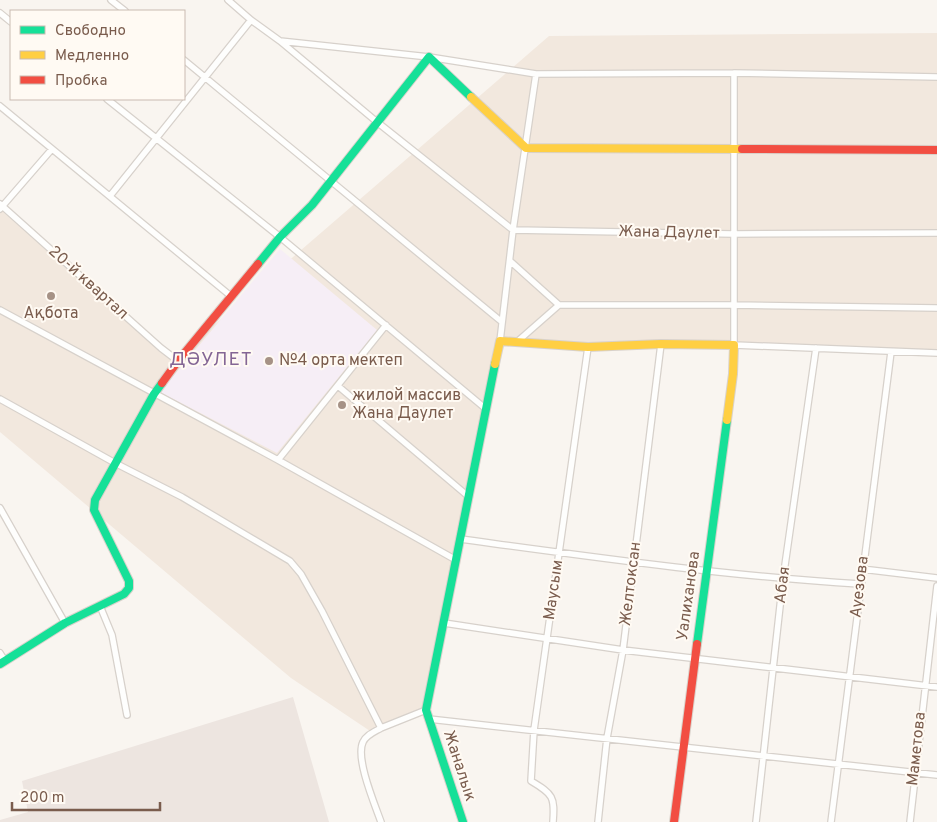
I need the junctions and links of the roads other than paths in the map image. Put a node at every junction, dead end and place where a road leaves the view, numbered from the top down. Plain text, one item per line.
1 (111, 0) edge
2 (228, 0) edge
3 (124, 10) edge
4 (0, 13) edge
5 (251, 20) junction
6 (10, 21) edge
7 (280, 41) junction
8 (429, 57) junction
9 (185, 61) edge
10 (734, 73) junction
11 (536, 74) junction
12 (937, 76) edge
13 (206, 78) junction
14 (109, 100) edge
15 (0, 106) edge
16 (377, 122) junction
17 (156, 138) junction
18 (526, 148) junction
19 (734, 148) junction
20 (52, 149) junction
21 (937, 150) edge
22 (332, 181) junction
23 (110, 196) junction
24 (1, 206) edge
25 (514, 230) junction
26 (937, 233) edge
27 (733, 234) junction
28 (280, 238) junction
29 (510, 261) junction
30 (232, 297) junction
31 (559, 305) junction
32 (733, 305) junction
33 (937, 308) edge
34 (0, 310) edge
35 (502, 322) junction
36 (386, 326) junction
37 (500, 341) junction
38 (518, 342) junction
39 (661, 344) junction
40 (734, 345) junction
41 (588, 347) junction
42 (816, 348) junction
43 (891, 352) junction
44 (937, 353) edge
45 (178, 361) junction
46 (338, 386) junction
47 (154, 394) junction
48 (0, 399) edge
49 (486, 409) junction
50 (278, 460) junction
51 (115, 463) junction
52 (469, 497) junction
53 (0, 508) edge
54 (460, 539) junction
55 (559, 552) junction
56 (456, 560) junction
57 (634, 563) junction
58 (862, 569) junction
59 (706, 570) junction
60 (937, 578) edge
61 (783, 580) junction
62 (860, 584) junction
63 (937, 586) edge
64 (100, 606) junction
65 (65, 623) junction
66 (444, 623) junction
67 (547, 638) junction
68 (623, 650) junction
69 (0, 653) edge
70 (694, 658) junction
71 (2, 662) edge
72 (773, 667) junction
73 (849, 676) junction
74 (924, 685) junction
75 (937, 687) edge
76 (426, 710) junction
77 (127, 715) dead end
78 (429, 719) junction
79 (381, 728) junction
80 (534, 730) junction
81 (607, 738) junction
82 (685, 746) junction
83 (763, 755) junction
84 (838, 764) junction
85 (915, 773) junction
86 (937, 775) edge
87 (380, 822) edge
88 (463, 822) edge
89 (553, 822) edge
90 (598, 822) edge
91 (674, 822) edge
92 (756, 822) edge
93 (831, 822) edge
94 (910, 822) edge

1 - 3 street
2 - 5 street
4 - 6 street
5 - 7 street
5 - 13 street
7 - 8 street
7 - 16 street
8 - 11 street
8 - 16 street
8 - 18 street
9 - 13 street
10 - 11 street
10 - 12 street
10 - 19 street
11 - 18 street
13 - 17 street
13 - 22 street
14 - 17 street
15 - 20 street
16 - 22 street
16 - 25 street
17 - 23 street
17 - 28 street
18 - 19 street
18 - 25 street
19 - 21 street
19 - 27 street
20 - 23 street
20 - 24 street
22 - 28 street
22 - 35 street
23 - 30 street
24 - 45 street, 20-й квартал
25 - 27 street, Жана Даулет
25 - 29 street
26 - 27 street, Жана Даулет
27 - 32 street
28 - 30 street
28 - 36 street
29 - 31 street
29 - 35 street
30 - 45 street
31 - 32 street
31 - 38 street
32 - 33 street
32 - 40 street
34 - 47 street
35 - 37 street
36 - 46 street
36 - 49 street
37 - 38 street
37 - 49 street
38 - 41 street
39 - 40 street
39 - 41 street
39 - 57 street, Желтоксан
40 - 42 street
40 - 59 street, Уалиханова
41 - 55 street, Маусым
42 - 43 street
42 - 61 street, Абая
43 - 44 street
43 - 58 street, Ауезова
45 - 47 street
46 - 50 street
46 - 52 street
47 - 50 street
47 - 51 street
48 - 51 street
49 - 52 street
50 - 56 street
51 - 64 street
51 - 79 street
52 - 54 street
53 - 65 street
54 - 55 street
54 - 56 street
55 - 57 street
55 - 67 street, Маусым
56 - 66 street
57 - 59 street
57 - 68 street, Желтоксан
58 - 60 street
58 - 62 street, Ауезова
59 - 61 street
59 - 70 street, Уалиханова
61 - 62 street
61 - 72 street, Абая
62 - 73 street, Ауезова
63 - 74 street, Маметова
64 - 65 street
64 - 77 street
65 - 71 street
66 - 67 street
66 - 76 street
67 - 68 street
67 - 80 street, Маусым
68 - 70 street
68 - 81 street, Желтоксан
69 - 71 street
70 - 72 street
70 - 82 street, Уалиханова
72 - 73 street
72 - 83 street, Абая
73 - 74 street
73 - 84 street, Ауезова
74 - 75 street
74 - 85 street, Маметова
76 - 78 street, Жаналык
76 - 79 street
78 - 80 street
78 - 88 street, Жаналык
79 - 87 street
80 - 81 street
80 - 89 street, Маусым
81 - 82 street
81 - 90 street, Желтоксан
82 - 83 street
82 - 91 street, Уалиханова
83 - 84 street
83 - 92 street, Абая
84 - 85 street
84 - 93 street, Ауезова
85 - 86 street
85 - 94 street, Маметова

